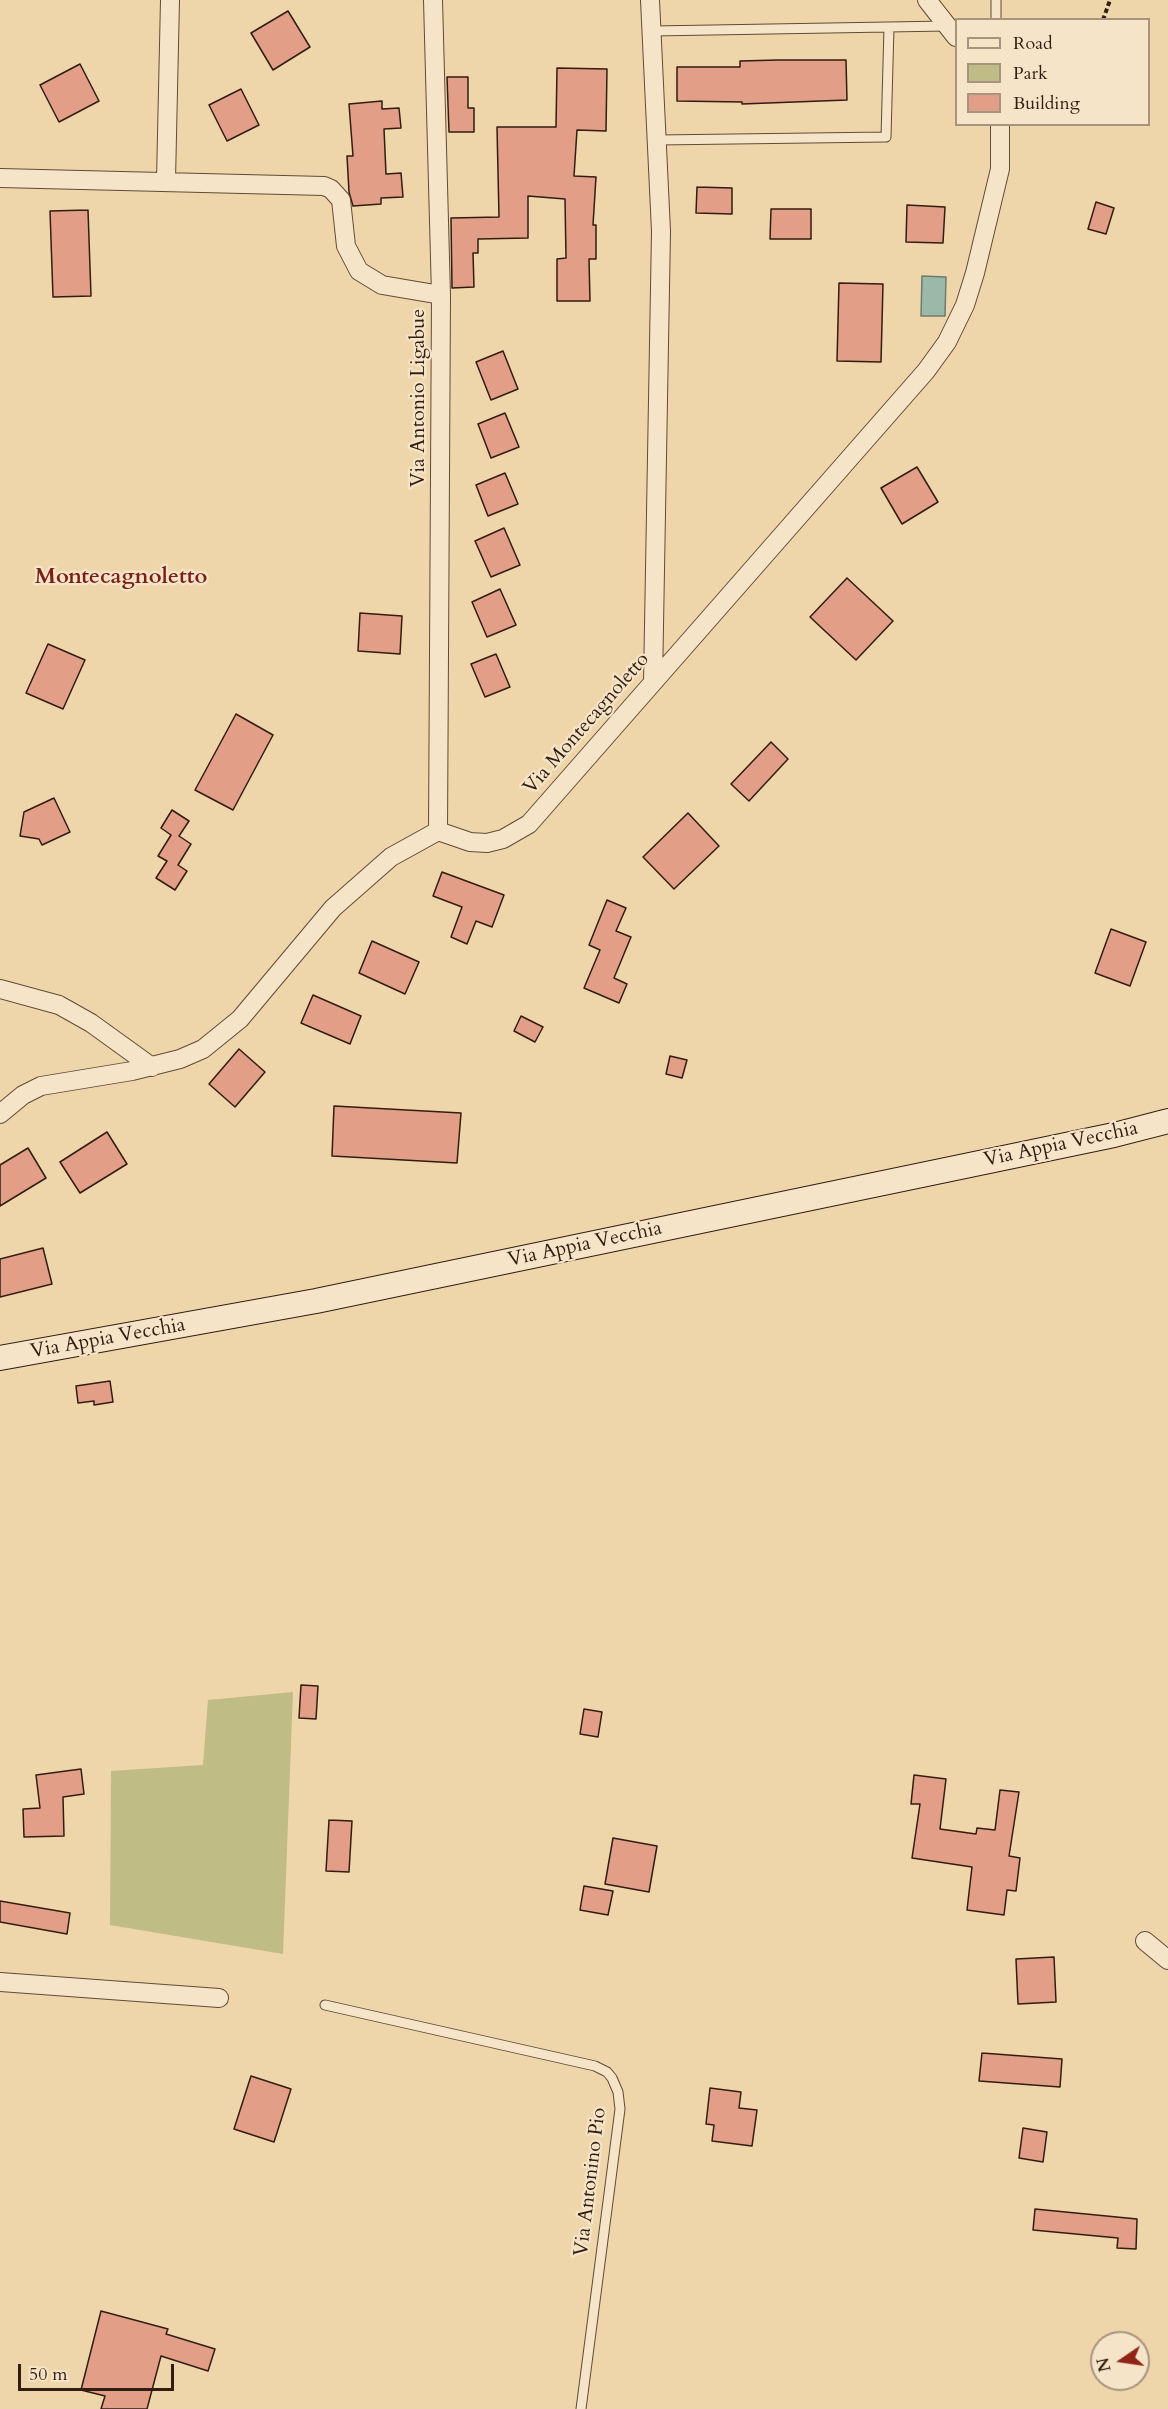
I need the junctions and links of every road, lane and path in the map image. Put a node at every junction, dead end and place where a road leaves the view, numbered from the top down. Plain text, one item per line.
1 (170, 0) edge
2 (433, 0) edge
3 (650, 0) edge
4 (927, 0) edge
5 (996, 0) edge
6 (1110, 0) edge
7 (996, 18) edge
8 (1104, 18) edge
9 (889, 27) junction
10 (954, 30) edge
11 (653, 31) junction
12 (1000, 126) edge
13 (658, 140) junction
14 (0, 178) edge
15 (166, 180) junction
16 (441, 295) junction
17 (654, 682) junction
18 (438, 831) junction
19 (1, 988) edge
20 (152, 1067) junction
21 (0, 1114) edge
22 (1168, 1121) edge
23 (0, 1358) edge
24 (1144, 1941) dead end
25 (1168, 1960) edge
26 (0, 1982) edge
27 (219, 1998) dead end
28 (325, 2005) dead end
29 (581, 2409) edge

1 - 15 street
2 - 16 street
3 - 11 street
4 - 10 street
5 - 7 lane
6 - 8 path
9 - 10 lane
9 - 11 lane
9 - 13 lane
11 - 13 street
12 - 17 street, Via Montecagnoletto
13 - 17 street
14 - 15 street, Via Antonio Ligabue
15 - 16 street, Via Antonio Ligabue
16 - 18 street, Via Antonio Ligabue
17 - 18 street, Via Montecagnoletto
18 - 20 street
19 - 20 street
20 - 21 street
22 - 23 main road, Via Appia Vecchia
24 - 25 street
26 - 27 street
28 - 29 lane, Via Antonino Pio

